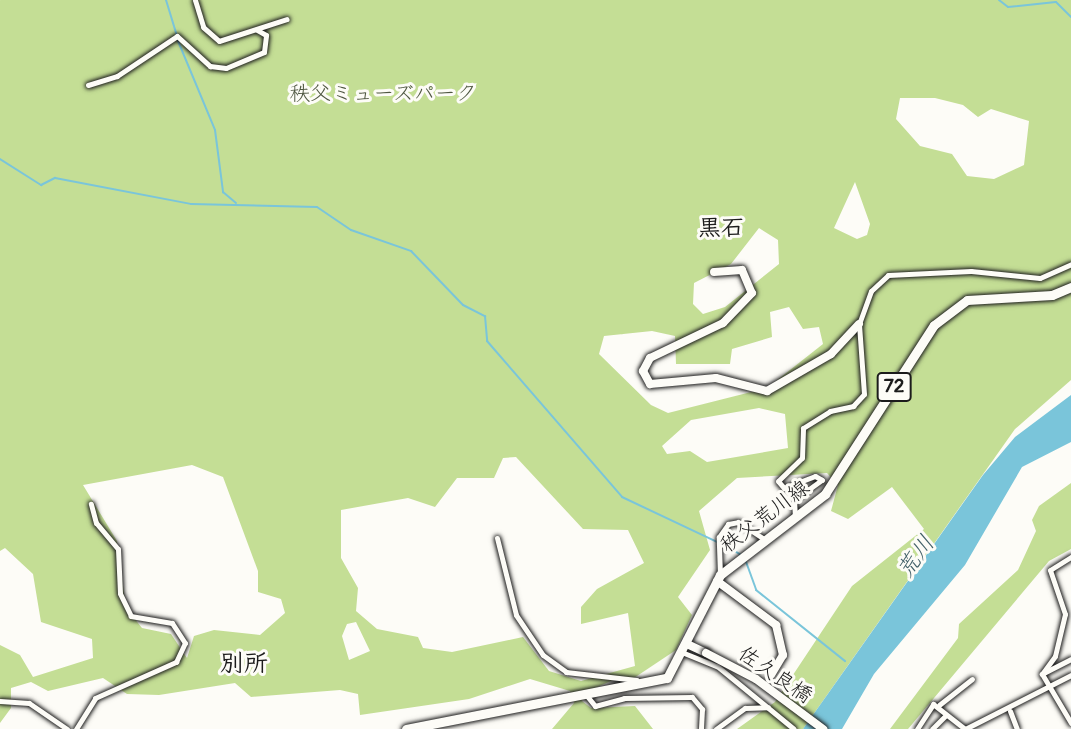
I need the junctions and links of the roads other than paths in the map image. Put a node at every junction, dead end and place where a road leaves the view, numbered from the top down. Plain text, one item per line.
1 (195, 0) edge
2 (287, 19) dead end
3 (257, 30) junction
4 (88, 85) dead end
5 (1071, 264) edge
6 (714, 272) dead end
7 (1071, 287) edge
8 (859, 324) junction
9 (91, 504) dead end
10 (797, 521) junction
11 (497, 538) dead end
12 (766, 540) junction
13 (1071, 557) edge
14 (718, 578) junction
15 (685, 648) junction
16 (1071, 659) edge
17 (1042, 674) junction
18 (771, 675) joint
19 (1071, 675) edge
20 (972, 679) dead end
21 (654, 685) junction
22 (1050, 688) junction
23 (748, 691) junction
24 (587, 696) junction
25 (0, 701) edge
26 (939, 705) junction
27 (768, 707) junction
28 (1010, 711) junction
29 (945, 716) junction
30 (1071, 723) edge
31 (456, 724) edge
32 (953, 727) edge
33 (67, 729) edge
34 (76, 729) edge
35 (406, 729) edge
36 (701, 729) edge
37 (716, 729) edge
38 (793, 729) edge
39 (823, 729) edge
40 (917, 729) edge
41 (932, 729) edge
42 (1017, 729) edge

1 - 3 street
2 - 3 street
3 - 4 street
5 - 8 street
6 - 8 street
7 - 10 main road, 秩父荒川線 / 72
8 - 10 street
9 - 34 street
10 - 12 main road, 秩父荒川線 / 72
11 - 21 street
12 - 14 main road, 秩父荒川線 / 72
12 - 14 street
13 - 17 street
14 - 15 main road, 秩父荒川線 / 72
14 - 18 street
15 - 21 main road, 秩父荒川線 / 72
15 - 23 street
15 - 39 street, 佐久良橋, bridge
16 - 17 street
17 - 22 street
18 - 23 street
19 - 22 street
20 - 26 street
21 - 24 main road
22 - 28 street
22 - 30 street
23 - 27 street
24 - 31 main road
24 - 36 street
25 - 33 street
26 - 29 street
26 - 40 street
27 - 37 street
27 - 38 street
28 - 32 street
28 - 42 street
29 - 32 street
29 - 41 street
31 - 35 main road

